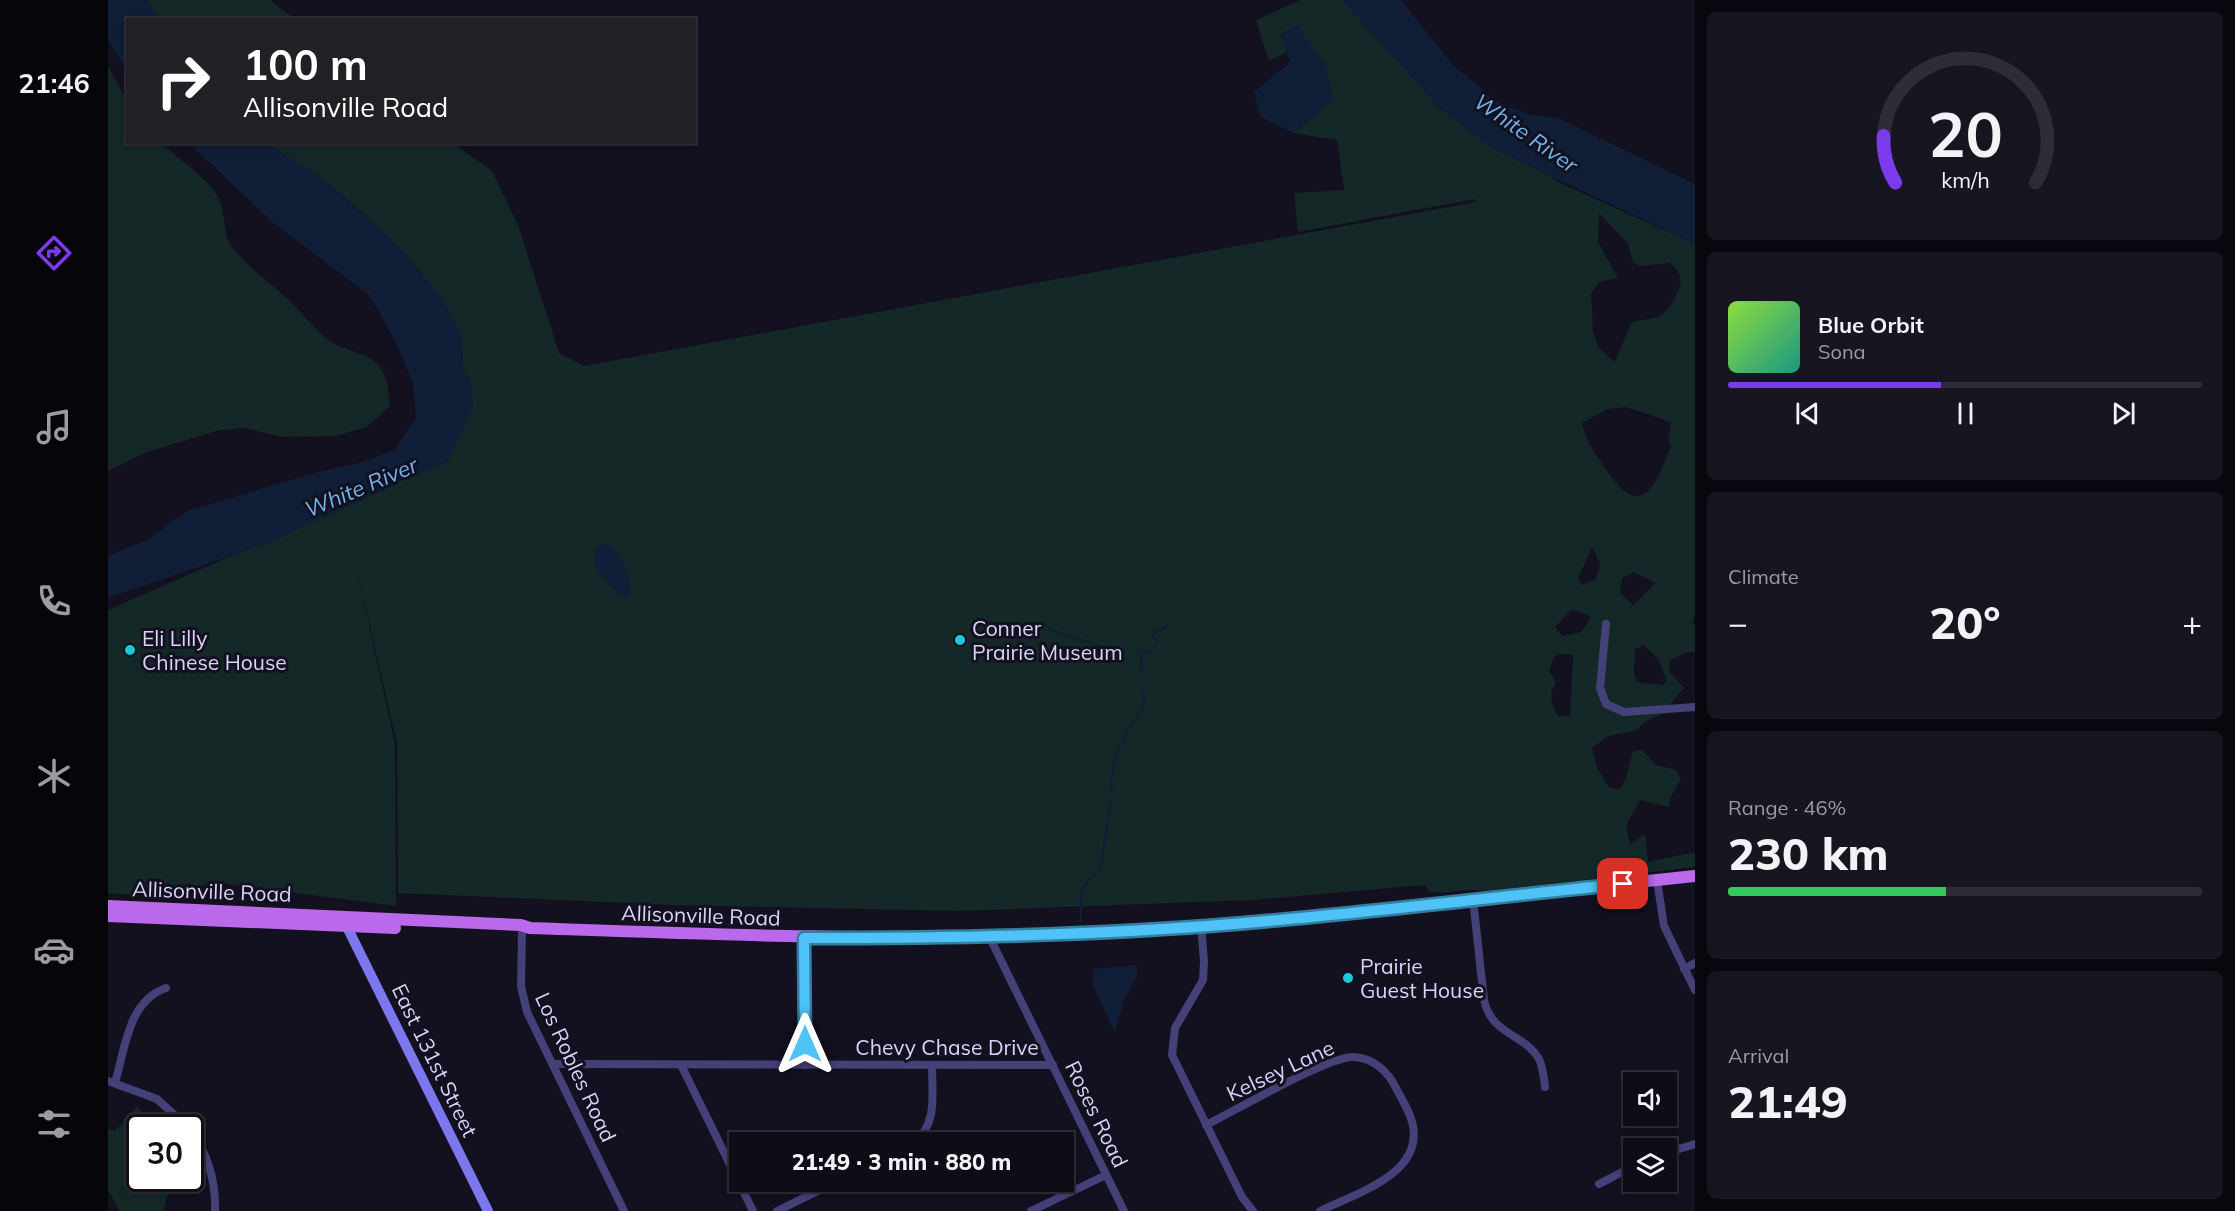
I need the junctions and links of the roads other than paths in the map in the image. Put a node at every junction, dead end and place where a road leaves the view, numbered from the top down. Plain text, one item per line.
1 (1606, 624) dead end
2 (1695, 707) edge
3 (1695, 876) edge
4 (1658, 880) junction
5 (1473, 899) junction
6 (108, 906) edge
7 (108, 916) edge
8 (1201, 925) junction
9 (347, 927) junction
10 (526, 930) junction
11 (989, 936) junction
12 (804, 938) junction
13 (1695, 963) edge
14 (1684, 969) junction
15 (165, 988) dead end
16 (1695, 990) edge
17 (553, 1064) junction
18 (681, 1065) junction
19 (805, 1065) junction
20 (1053, 1065) junction
21 (932, 1066) junction
22 (112, 1082) edge
23 (1545, 1087) dead end
24 (173, 1114) edge
25 (1206, 1125) junction
26 (925, 1132) edge
27 (1695, 1144) edge
28 (1677, 1150) edge
29 (204, 1156) edge
30 (1623, 1172) edge
31 (1106, 1174) junction
32 (1599, 1184) dead end
33 (816, 1192) edge
34 (215, 1211) edge
35 (488, 1211) edge
36 (624, 1211) edge
37 (753, 1211) edge
38 (777, 1211) edge
39 (1031, 1211) edge
40 (1125, 1211) edge
41 (1253, 1211) edge
42 (1320, 1211) edge

1 - 2 street
3 - 4 main road, Allisonville Road
4 - 5 main road, Allisonville Road
4 - 14 street
5 - 8 main road, Allisonville Road
5 - 23 street
6 - 10 main road, Allisonville Road
7 - 9 main road, Allisonville Road
8 - 11 main road, Allisonville Road
8 - 25 street
9 - 10 main road, Allisonville Road
9 - 35 street, East 131st Street
10 - 12 main road, Allisonville Road
10 - 17 street, Los Robles Road
11 - 12 main road, Allisonville Road
11 - 20 street, Roses Road
12 - 19 street
13 - 14 street
14 - 16 street
15 - 22 street
17 - 18 street, Chevy Chase Drive
17 - 36 street, Los Robles Road
18 - 19 street, Chevy Chase Drive
18 - 37 street
19 - 21 street, Chevy Chase Drive
20 - 21 street, Chevy Chase Drive
20 - 31 street, Roses Road
21 - 26 street
22 - 24 street
25 - 41 street
25 - 42 street, Kelsey Lane
27 - 28 street
29 - 34 street
30 - 32 street
31 - 39 street
31 - 40 street, Roses Road
33 - 38 street

